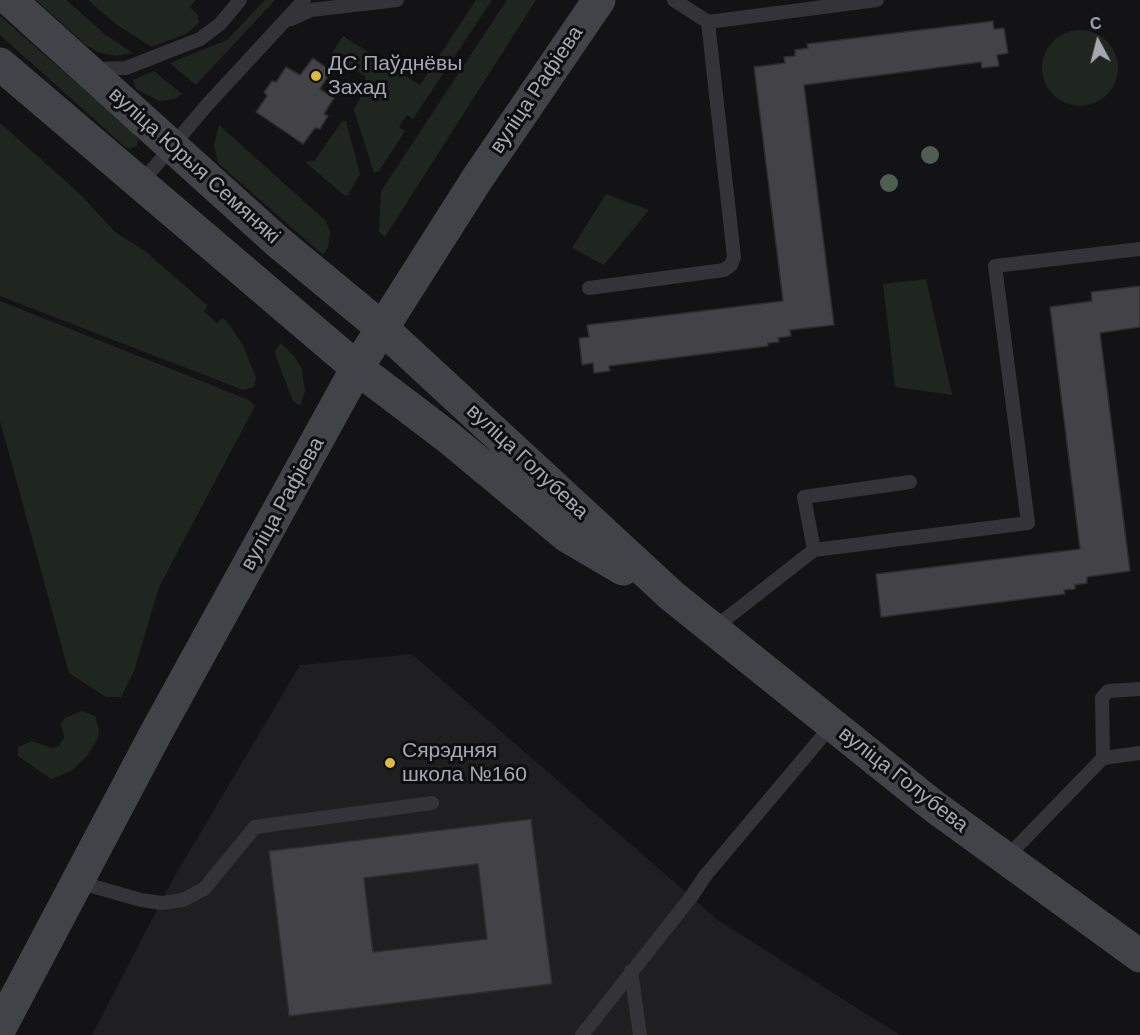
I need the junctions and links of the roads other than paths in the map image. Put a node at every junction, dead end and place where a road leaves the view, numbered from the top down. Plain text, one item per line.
1 (10, 0) edge
2 (240, 0) edge
3 (304, 0) edge
4 (397, 0) edge
5 (599, 0) edge
6 (674, 0) edge
7 (877, 0) edge
8 (708, 22) junction
9 (282, 23) junction
10 (64, 50) junction
11 (0, 64) edge
12 (172, 146) junction
13 (140, 184) junction
14 (1140, 249) edge
15 (589, 288) dead end
16 (382, 328) junction
17 (357, 368) junction
18 (910, 482) dead end
19 (814, 550) junction
20 (672, 596) junction
21 (712, 629) junction
22 (1140, 689) edge
23 (832, 725) junction
24 (1140, 753) edge
25 (1102, 758) junction
26 (432, 803) dead end
27 (1004, 859) junction
28 (78, 882) junction
29 (1140, 956) edge
30 (631, 971) junction
31 (0, 1028) edge
32 (582, 1035) edge
33 (640, 1035) edge

1 - 10 main road, вуліца Юрыя Семянякі
2 - 10 lane
3 - 9 lane
4 - 9 lane
5 - 16 main road, вуліца Рафіева
6 - 8 lane
7 - 8 lane
8 - 15 lane
9 - 12 lane
10 - 12 main road, вуліца Юрыя Семянякі
11 - 13 main road
12 - 13 lane
12 - 16 main road, вуліца Юрыя Семянякі
13 - 17 main road
14 - 19 lane
16 - 17 main road, вуліца Рафіева
16 - 20 main road, вуліца Голубева
17 - 20 main road, вуліца Голубева
17 - 28 main road, вуліца Рафіева
18 - 19 lane
19 - 21 lane
20 - 21 main road, вуліца Голубева
21 - 23 main road, вуліца Голубева
22 - 25 lane
23 - 27 main road, вуліца Голубева
23 - 30 lane
24 - 25 lane
25 - 27 lane
26 - 28 lane
27 - 29 main road, вуліца Голубева
28 - 31 main road, вуліца Рафіева
30 - 32 lane
30 - 33 lane

